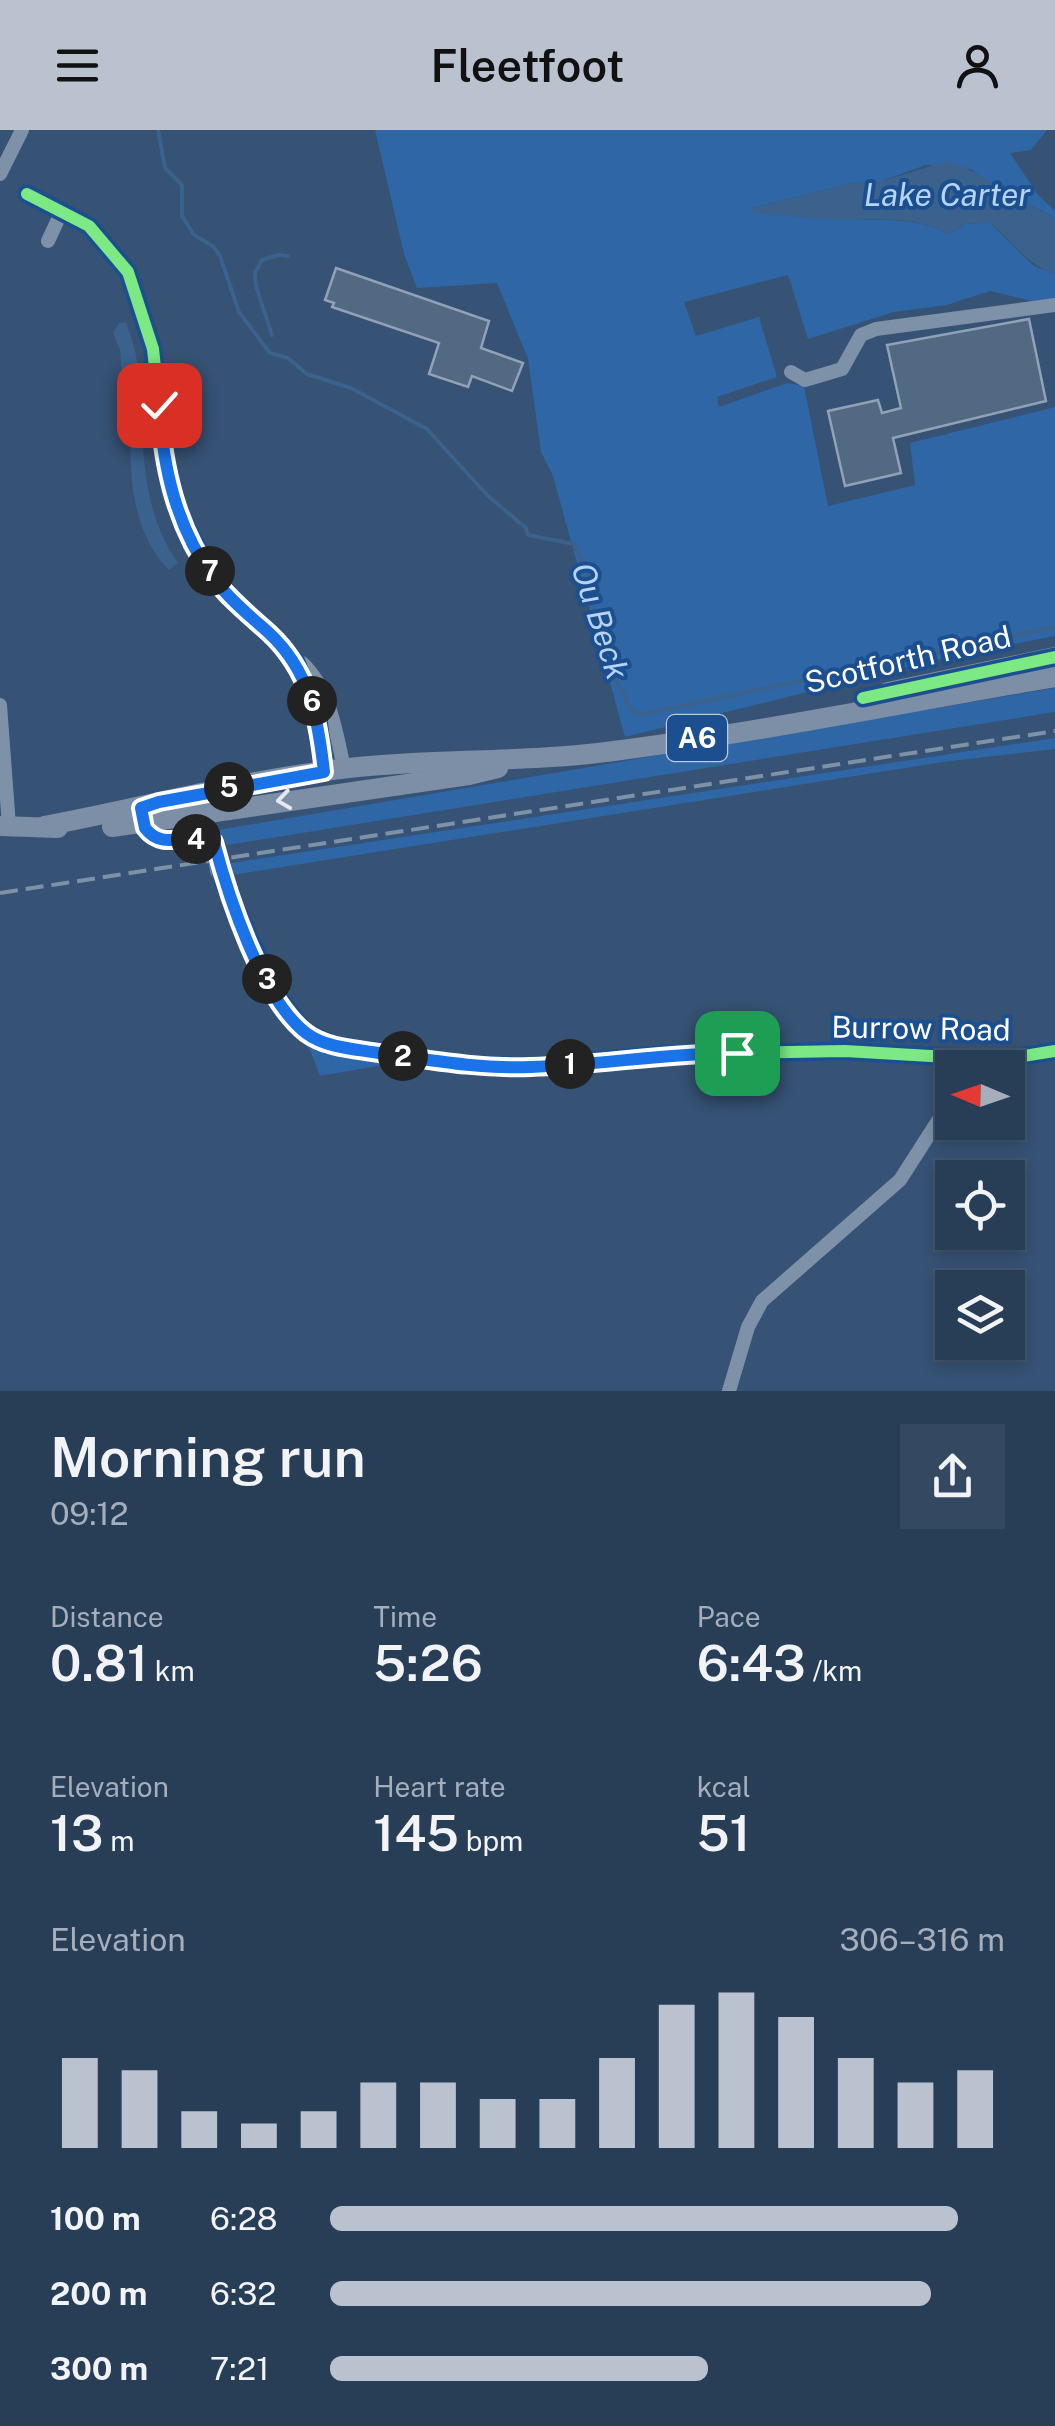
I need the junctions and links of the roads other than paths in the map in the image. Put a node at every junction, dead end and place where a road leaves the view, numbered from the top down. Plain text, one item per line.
1 (22, 130) edge
2 (0, 174) edge
3 (27, 194) dead end
4 (62, 211) junction
5 (48, 241) dead end
6 (1055, 306) edge
7 (790, 372) dead end
8 (1055, 647) edge
9 (1055, 657) edge
10 (1055, 677) edge
11 (863, 698) junction
12 (0, 706) edge
13 (776, 724) junction
14 (522, 762) junction
15 (337, 778) junction
16 (142, 816) junction
17 (4, 826) edge
18 (1055, 1051) edge
19 (1025, 1057) edge
20 (935, 1059) edge
21 (935, 1125) edge
22 (728, 1391) edge

1 - 2 street
3 - 4 street
4 - 5 street
4 - 15 street
6 - 7 street
8 - 11 main road
9 - 11 main road, Scotforth Road / A6
10 - 13 main road, Scotforth Road / A6
11 - 13 main road, Scotforth Road / A6
12 - 17 street
13 - 14 main road, Scotforth Road / A6
14 - 15 main road, Scotforth Road / A6
14 - 15 main road, Scotforth Road / A6
15 - 16 main road, Scotforth Road / A6
16 - 17 main road, Scotforth Road / A6
16 - 20 street, Burrow Road, bridge
18 - 19 street, Burrow Road
21 - 22 street

